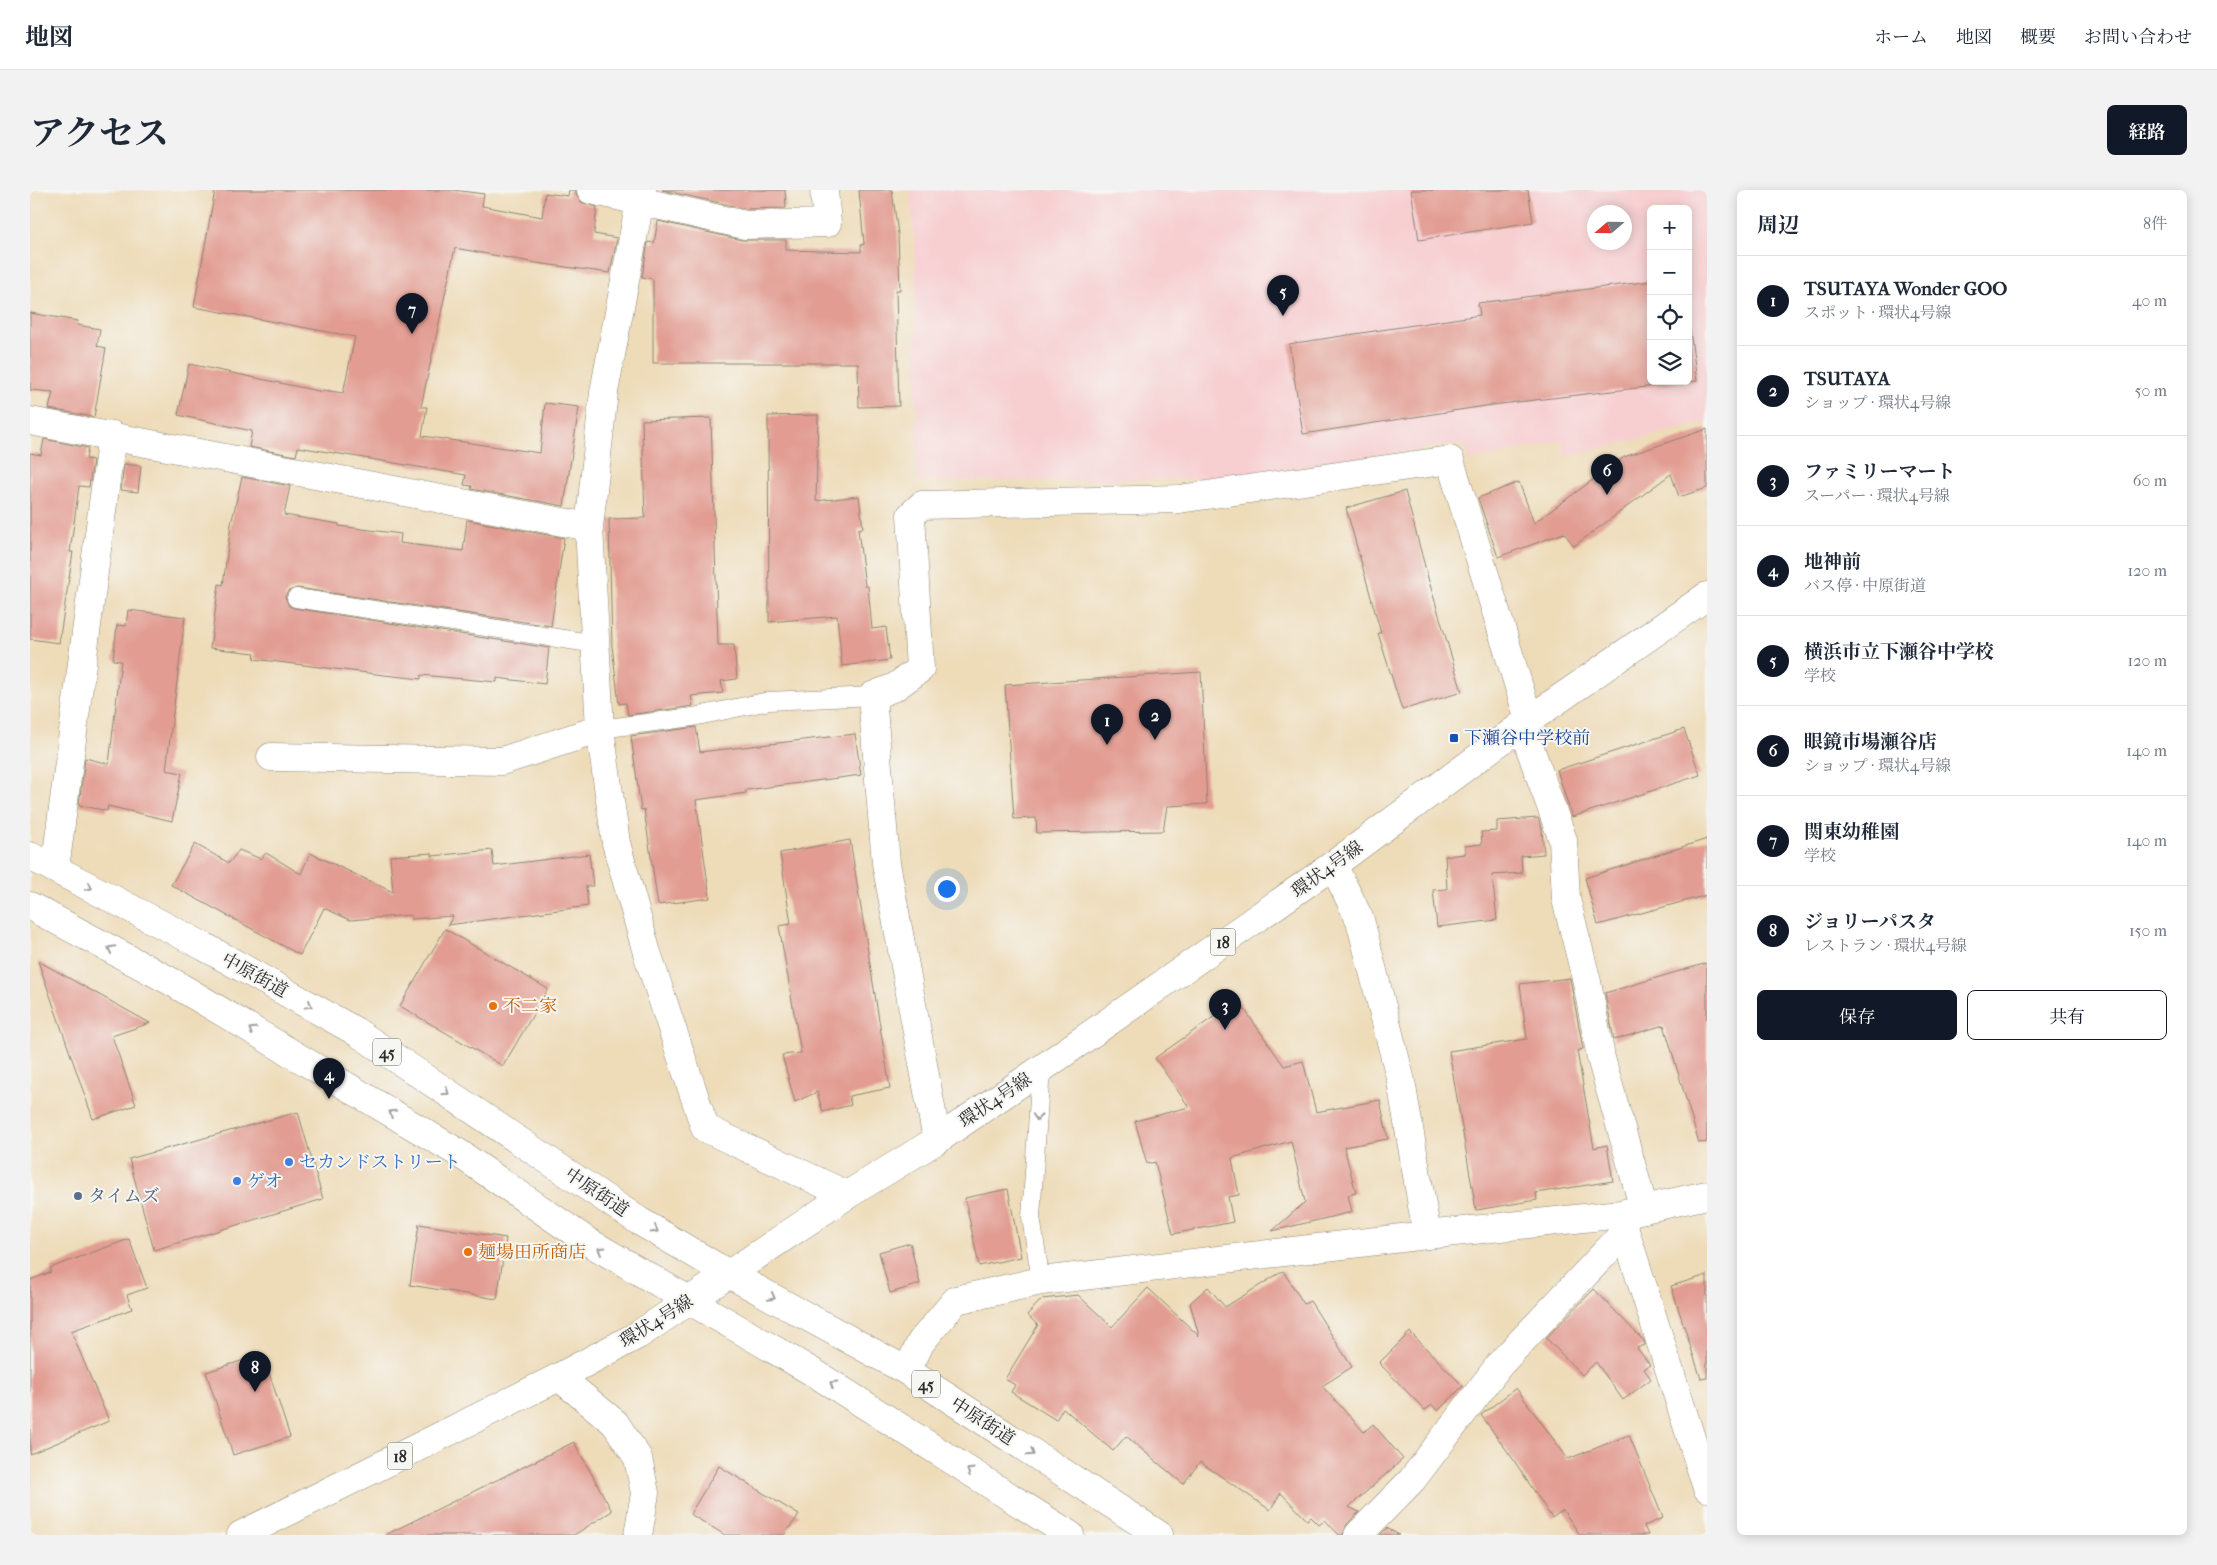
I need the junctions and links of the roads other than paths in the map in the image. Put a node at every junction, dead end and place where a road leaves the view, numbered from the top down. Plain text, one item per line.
1 (590, 190) edge
2 (824, 190) edge
3 (640, 195) edge
4 (30, 421) edge
5 (112, 435) junction
6 (589, 526) junction
7 (296, 598) dead end
8 (1706, 598) edge
9 (596, 644) junction
10 (872, 696) junction
11 (1526, 723) junction
12 (600, 729) junction
13 (271, 757) dead end
14 (30, 856) edge
15 (1333, 865) junction
16 (54, 869) junction
17 (30, 906) edge
18 (1041, 1069) junction
19 (937, 1140) junction
20 (847, 1195) junction
21 (1707, 1195) edge
22 (1630, 1218) junction
23 (1427, 1235) junction
24 (729, 1274) junction
25 (1041, 1281) junction
26 (688, 1300) junction
27 (907, 1372) junction
28 (558, 1377) junction
29 (1707, 1488) edge
30 (241, 1535) edge
31 (638, 1535) edge
32 (1070, 1535) edge
33 (1159, 1535) edge
34 (1358, 1535) edge

1 - 3 street
2 - 3 street
3 - 6 street
4 - 5 street
5 - 6 street
5 - 16 street
6 - 9 street
7 - 9 lane
8 - 11 street, 環状4号線 / 18
9 - 12 street
10 - 11 street
10 - 12 lane
10 - 19 street
11 - 15 street, 環状4号線 / 18
11 - 22 street
12 - 13 street
12 - 20 street
14 - 16 street, 中原街道 / 45
15 - 18 street, 環状4号線 / 18
15 - 23 street
16 -> 24 street, 中原街道 / 45
26 -> 17 street
18 - 19 street, 環状4号線 / 18
18 -> 25 lane
19 - 20 street, 環状4号線 / 18
20 - 24 street, 環状4号線 / 18
21 - 22 street
22 - 23 street
22 - 29 street
22 - 34 street
23 - 25 street
24 - 26 street, 環状4号線 / 18
24 -> 27 street, 中原街道 / 45
25 - 27 street
26 - 28 street, 環状4号線 / 18
32 -> 26 street
27 -> 33 street, 中原街道 / 45
28 - 30 street, 環状4号線 / 18
28 - 31 street

